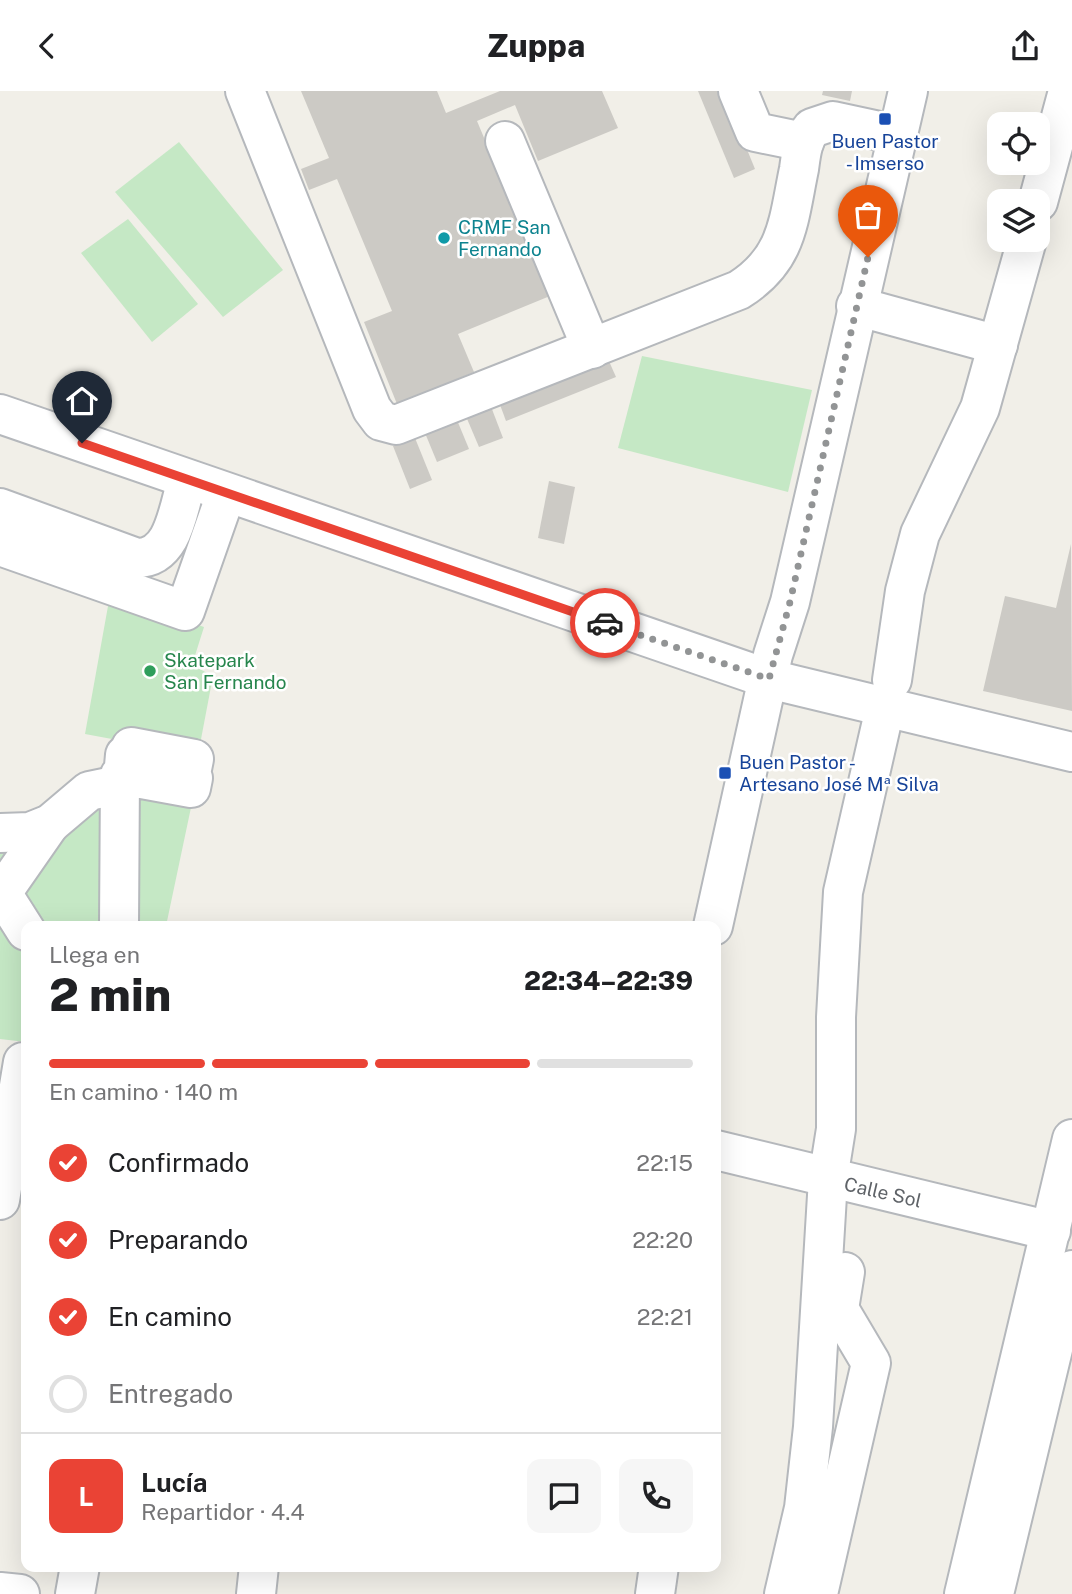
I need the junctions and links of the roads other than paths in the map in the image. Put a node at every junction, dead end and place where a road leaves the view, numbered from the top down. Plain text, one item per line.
1 (245, 91) edge
2 (738, 91) edge
3 (908, 91) edge
4 (1068, 91) edge
5 (898, 135) junction
6 (505, 141) dead end
7 (804, 142) junction
8 (1042, 189) edge
9 (1024, 252) edge
10 (856, 306) junction
11 (998, 345) junction
12 (592, 349) junction
13 (1, 419) edge
14 (187, 481) junction
15 (226, 494) junction
16 (0, 508) edge
17 (0, 546) edge
18 (769, 679) junction
19 (889, 694) junction
20 (131, 747) dead end
21 (1072, 752) edge
22 (118, 785) junction
23 (50, 824) junction
24 (0, 833) edge
25 (1, 892) edge
26 (119, 921) edge
27 (714, 921) edge
28 (21, 923) edge
29 (16, 1062) edge
30 (1072, 1139) edge
31 (721, 1152) edge
32 (827, 1197) junction
33 (0, 1200) edge
34 (1051, 1231) junction
35 (1072, 1271) edge
36 (79, 1572) edge
37 (258, 1572) edge
38 (658, 1572) edge
39 (0, 1592) edge
40 (20, 1594) edge
41 (75, 1594) edge
42 (256, 1594) edge
43 (655, 1594) edge
44 (785, 1594) edge
45 (818, 1594) edge
46 (964, 1594) edge
47 (994, 1594) edge

1 - 12 street
2 - 7 street
3 - 5 street
4 - 8 street
5 - 7 street
5 - 10 street
6 - 12 street
7 - 12 street
9 - 11 street
10 - 11 street
10 - 18 street
11 - 19 street
13 - 14 street
14 - 15 street
14 - 16 street
15 - 17 street
15 - 18 street
18 - 19 street
18 - 27 street
19 - 21 street
19 - 32 street
20 - 22 street
22 - 23 street
22 - 26 street
23 - 24 street
23 - 25 street
25 - 28 street
29 - 33 street
30 - 34 street
31 - 32 street, Calle Sol
32 - 34 street, Calle Sol
32 - 44 street
32 - 45 street
34 - 46 street
35 - 47 street
36 - 41 street
37 - 42 street
38 - 43 street
39 - 40 street

